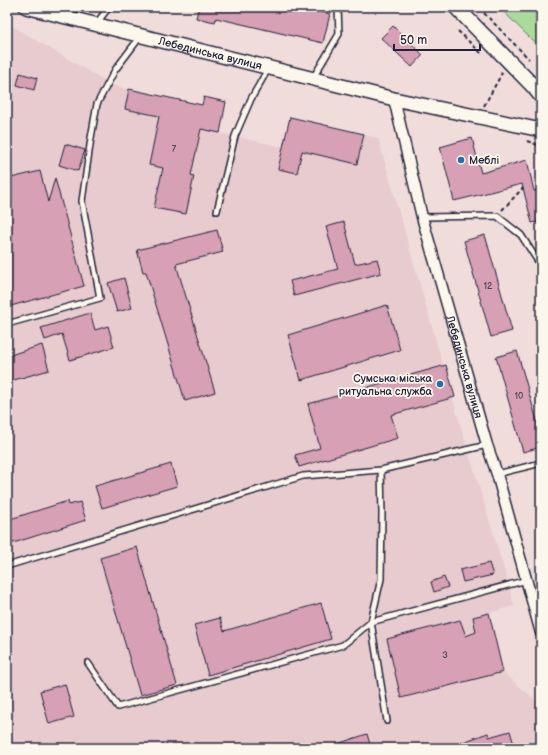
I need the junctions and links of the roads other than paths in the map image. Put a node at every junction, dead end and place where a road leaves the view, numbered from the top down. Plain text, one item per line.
1 (26, 7) edge
2 (109, 7) edge
3 (338, 7) edge
4 (456, 7) edge
5 (96, 24) junction
6 (140, 36) junction
7 (269, 68) junction
8 (312, 79) junction
9 (539, 90) edge
10 (394, 98) junction
11 (541, 130) edge
12 (217, 211) dead end
13 (422, 217) junction
14 (541, 266) edge
15 (7, 324) edge
16 (487, 445) junction
17 (541, 463) edge
18 (381, 470) junction
19 (497, 474) junction
20 (7, 566) edge
21 (526, 580) junction
22 (371, 622) junction
23 (541, 633) edge
24 (88, 663) dead end
25 (387, 721) dead end

1 - 5 street, Лебединська вулиця
2 - 5 lane
3 - 8 lane
4 - 9 main road
5 - 6 street, Лебединська вулиця
6 - 7 street, Лебединська вулиця
6 - 15 lane
7 - 8 street, Лебединська вулиця
7 - 12 lane
8 - 10 street, Лебединська вулиця
10 - 11 street, Лебединська вулиця
10 - 13 street, Лебединська вулиця
13 - 14 lane
13 - 16 street, Лебединська вулиця
16 - 18 lane
16 - 19 street, Лебединська вулиця
17 - 19 lane
18 - 20 lane
18 - 22 lane
19 - 21 street, Лебединська вулиця
21 - 22 lane
21 - 23 street, Лебединська вулиця
22 - 24 lane
22 - 25 lane

